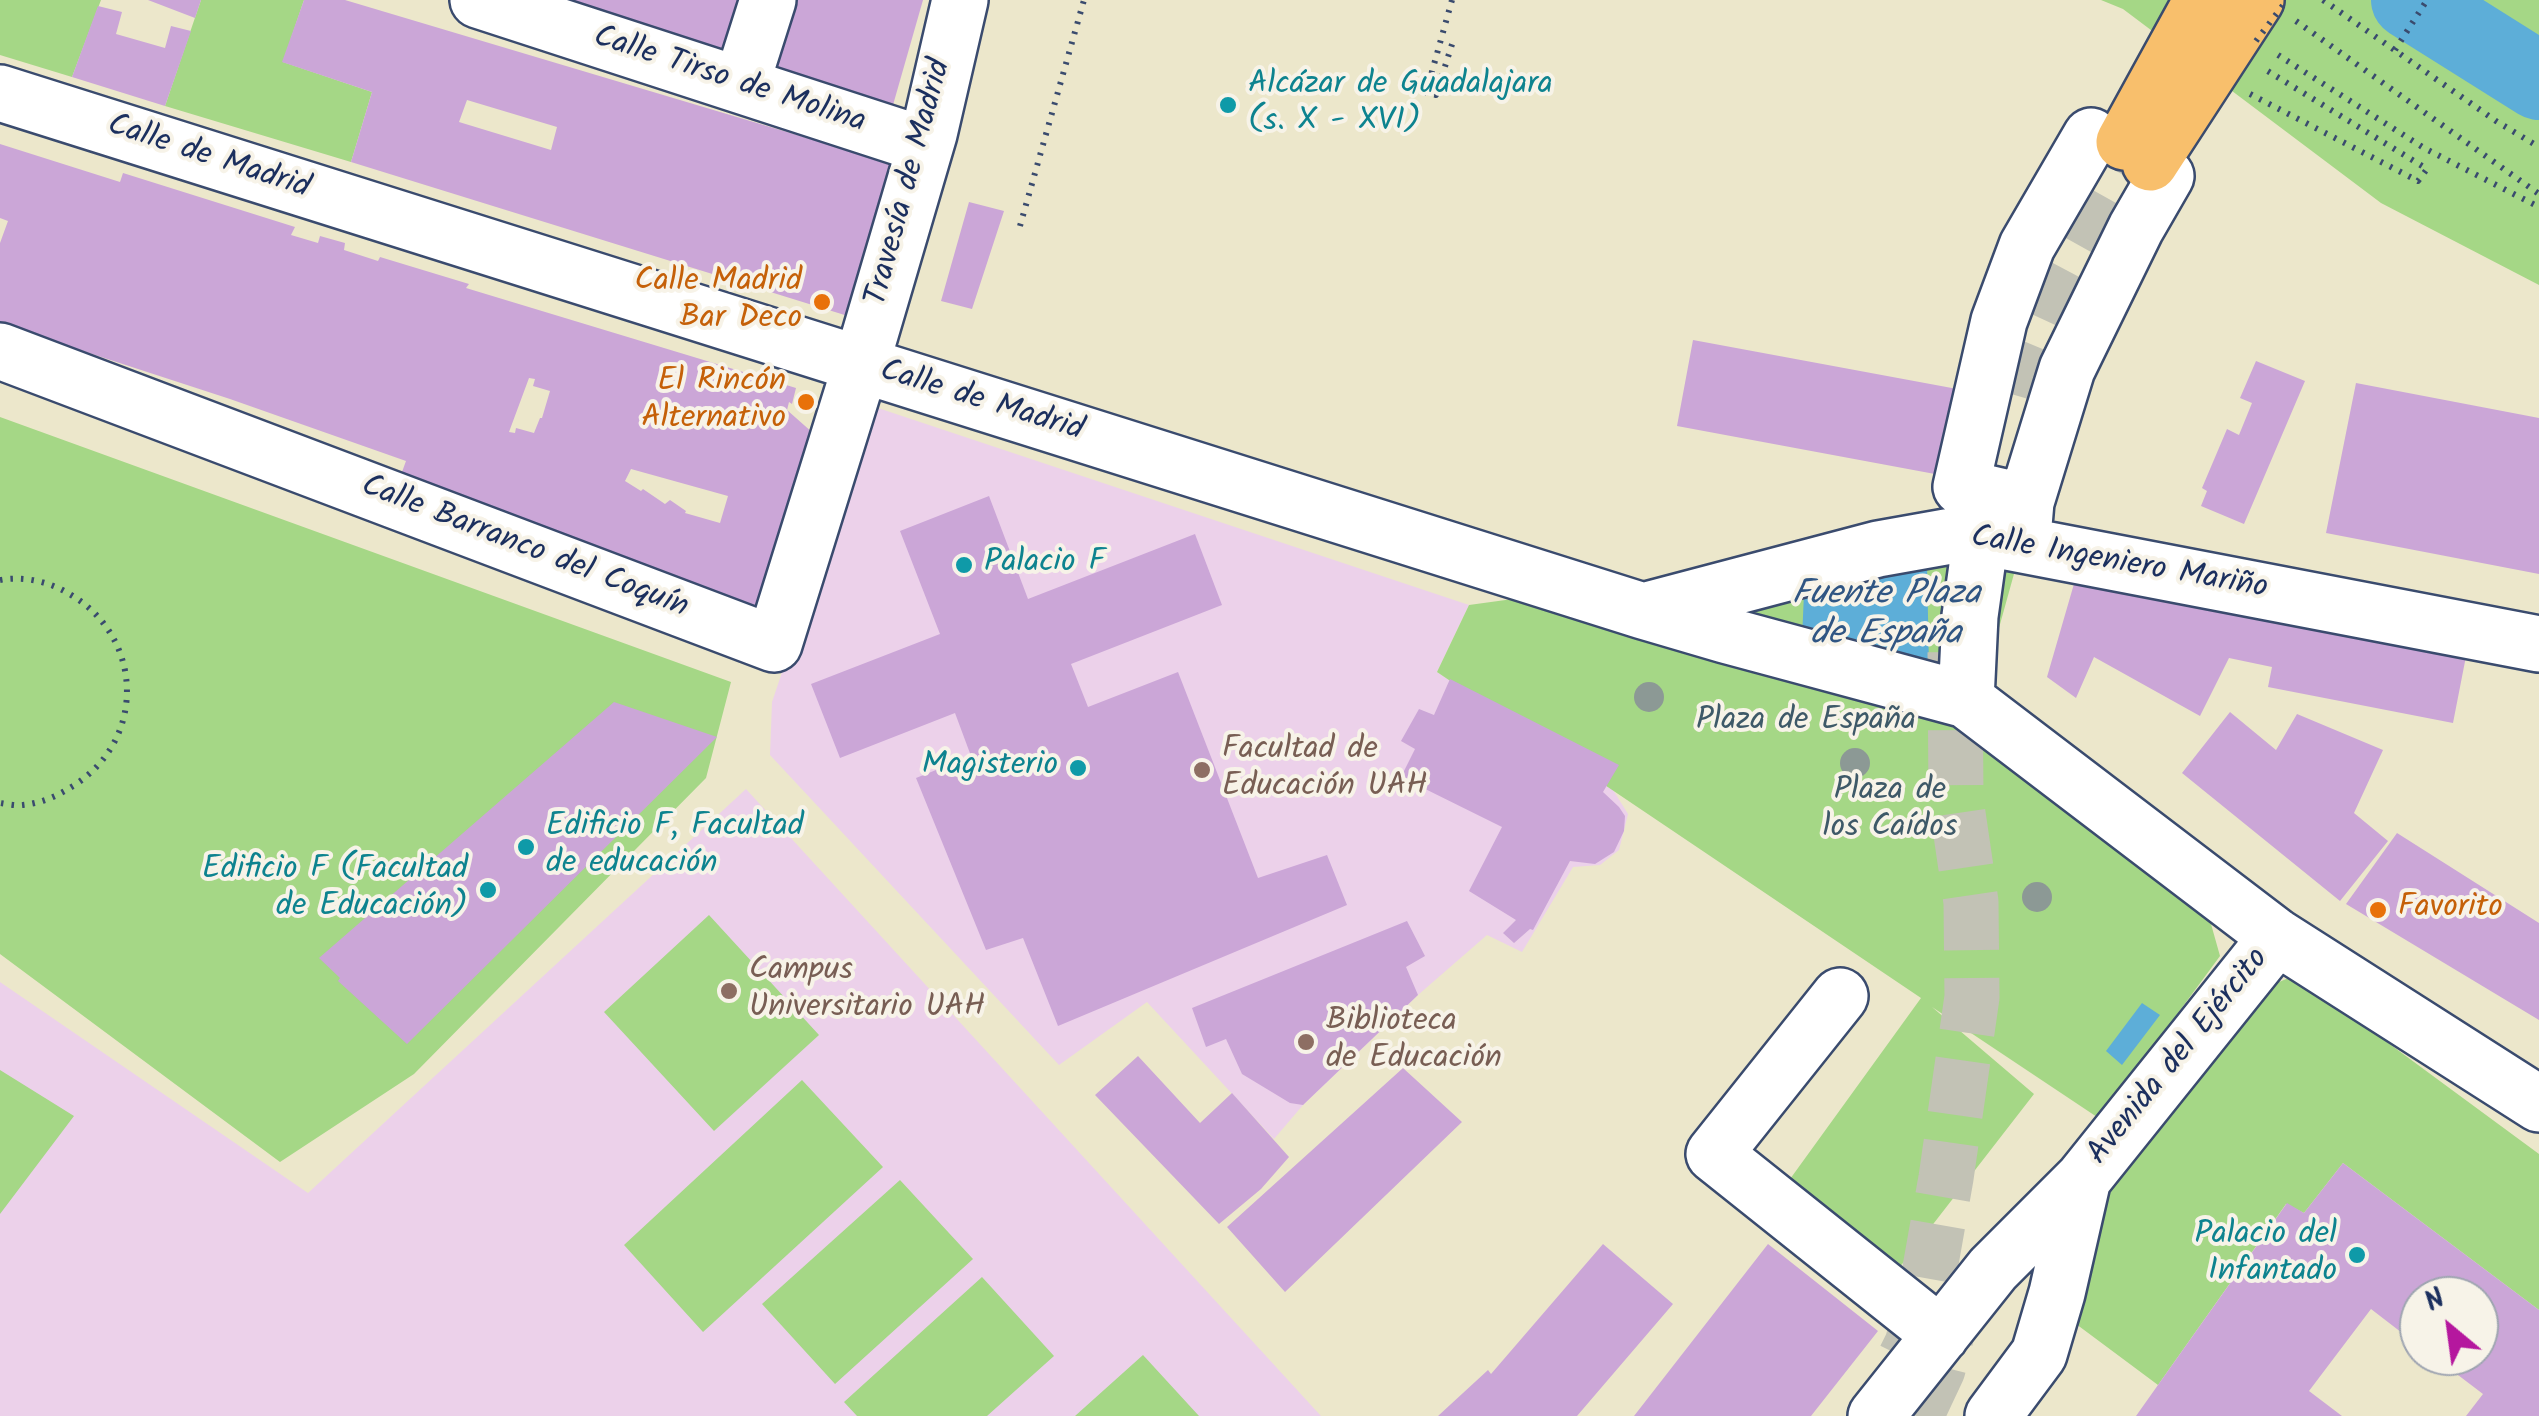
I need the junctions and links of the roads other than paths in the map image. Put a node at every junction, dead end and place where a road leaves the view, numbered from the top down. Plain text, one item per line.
1 (478, 0) edge
2 (768, 0) edge
3 (960, 0) edge
4 (2245, 24) edge
5 (741, 86) junction
6 (0, 93) edge
7 (926, 139) junction
8 (2132, 156) junction
9 (0, 352) edge
10 (861, 365) junction
11 (1995, 530) junction
12 (1643, 611) junction
13 (2539, 644) edge
14 (1955, 696) junction
15 (2277, 936) junction
16 (1840, 996) dead end
17 (2539, 1104) edge
18 (2082, 1179) junction
19 (1956, 1316) junction
20 (2044, 1336) junction
21 (1876, 1416) edge
22 (1993, 1416) edge

1 - 5 street, Calle Tirso de Molina
2 - 5 street
3 - 7 street, Travesía de Madrid
4 - 8 main road
5 - 7 street, Calle Tirso de Molina
6 - 10 street, Calle de Madrid
7 - 10 street, Travesía de Madrid
8 - 11 street
8 - 11 street
9 - 10 street, Calle Barranco del Coquín
10 - 12 street, Calle de Madrid
11 - 12 street, Calle Ingeniero Mariño
11 - 13 street, Calle Ingeniero Mariño
11 - 14 street
12 - 14 street, Calle de Madrid
14 - 15 street
15 - 17 street
15 - 18 street, Avenida del Ejército
16 - 19 street
18 - 19 street, Avenida del Ejército
18 - 20 street, Avenida del Ejército
19 - 20 street
19 - 21 street, Avenida del Ejército
20 - 22 street, Avenida del Ejército

